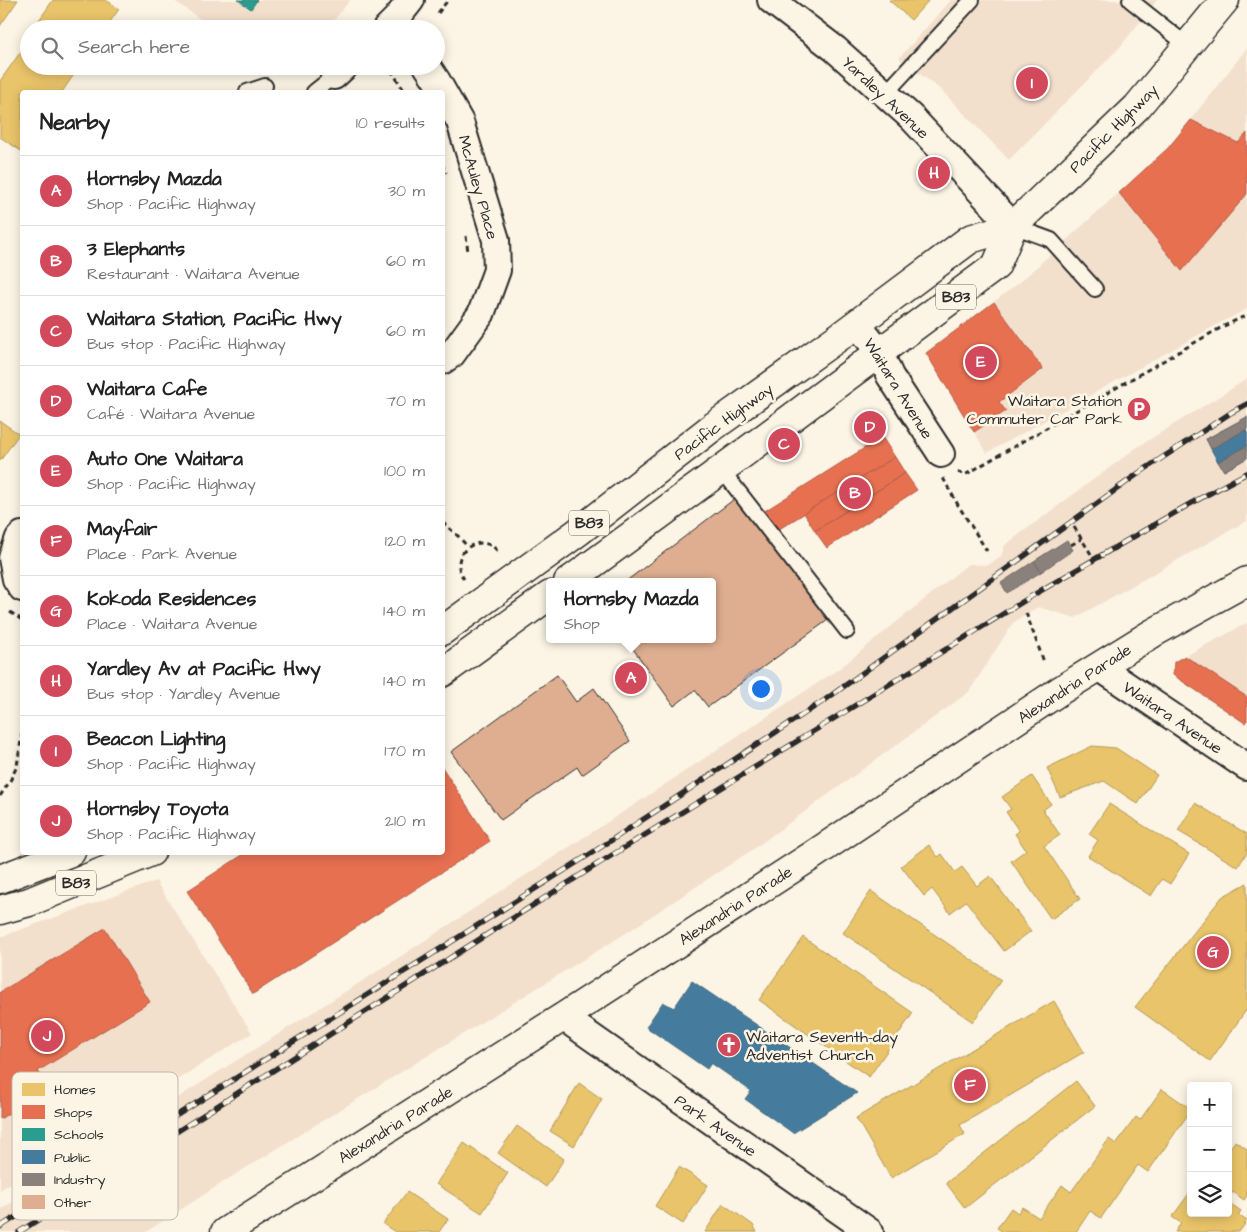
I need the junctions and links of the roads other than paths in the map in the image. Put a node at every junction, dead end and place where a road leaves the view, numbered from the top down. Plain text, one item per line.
1 (771, 0) edge
2 (972, 0) edge
3 (1130, 0) edge
4 (1225, 0) edge
5 (1188, 46) junction
6 (334, 75) edge
7 (433, 75) edge
8 (265, 86) dead end
9 (253, 90) edge
10 (316, 90) edge
11 (442, 90) edge
12 (885, 94) junction
13 (445, 95) edge
14 (1013, 226) junction
15 (1094, 289) dead end
16 (857, 324) junction
17 (880, 353) junction
18 (445, 359) edge
19 (947, 465) road end
20 (721, 469) junction
21 (20, 537) edge
22 (573, 578) edge
23 (1247, 582) edge
24 (20, 585) edge
25 (546, 598) edge
26 (445, 629) edge
27 (847, 631) dead end
28 (1099, 667) junction
29 (445, 671) edge
30 (1247, 767) edge
31 (64, 855) edge
32 (144, 855) edge
33 (0, 879) edge
34 (0, 910) edge
35 (563, 1018) junction
36 (225, 1232) edge
37 (870, 1232) edge

1 - 12 street, Yardley Avenue
2 - 12 lane
3 - 5 lane
4 - 5 main road, Pacific Highway / B83
5 - 14 main road, Pacific Highway / B83
6 - 10 lane
7 - 11 street, McAuley Place
8 - 9 lane
12 - 14 street, Yardley Avenue
13 - 18 street, McAuley Place
14 - 15 lane
14 - 16 main road, Pacific Highway / B83
14 - 17 main road, Pacific Highway / B83
16 - 17 street, Waitara Avenue
16 - 26 main road, Pacific Highway / B83
17 - 19 street, Waitara Avenue
17 - 20 main road, Pacific Highway / B83
20 - 22 main road, Pacific Highway / B83
20 - 27 lane
21 - 24 street
23 - 28 main road, Alexandria Parade
25 - 29 main road
28 - 30 street, Waitara Avenue
28 - 35 main road, Alexandria Parade
31 - 33 main road, B83
32 - 34 main road, B83
35 - 36 main road, Alexandria Parade
35 - 37 street, Park Avenue

